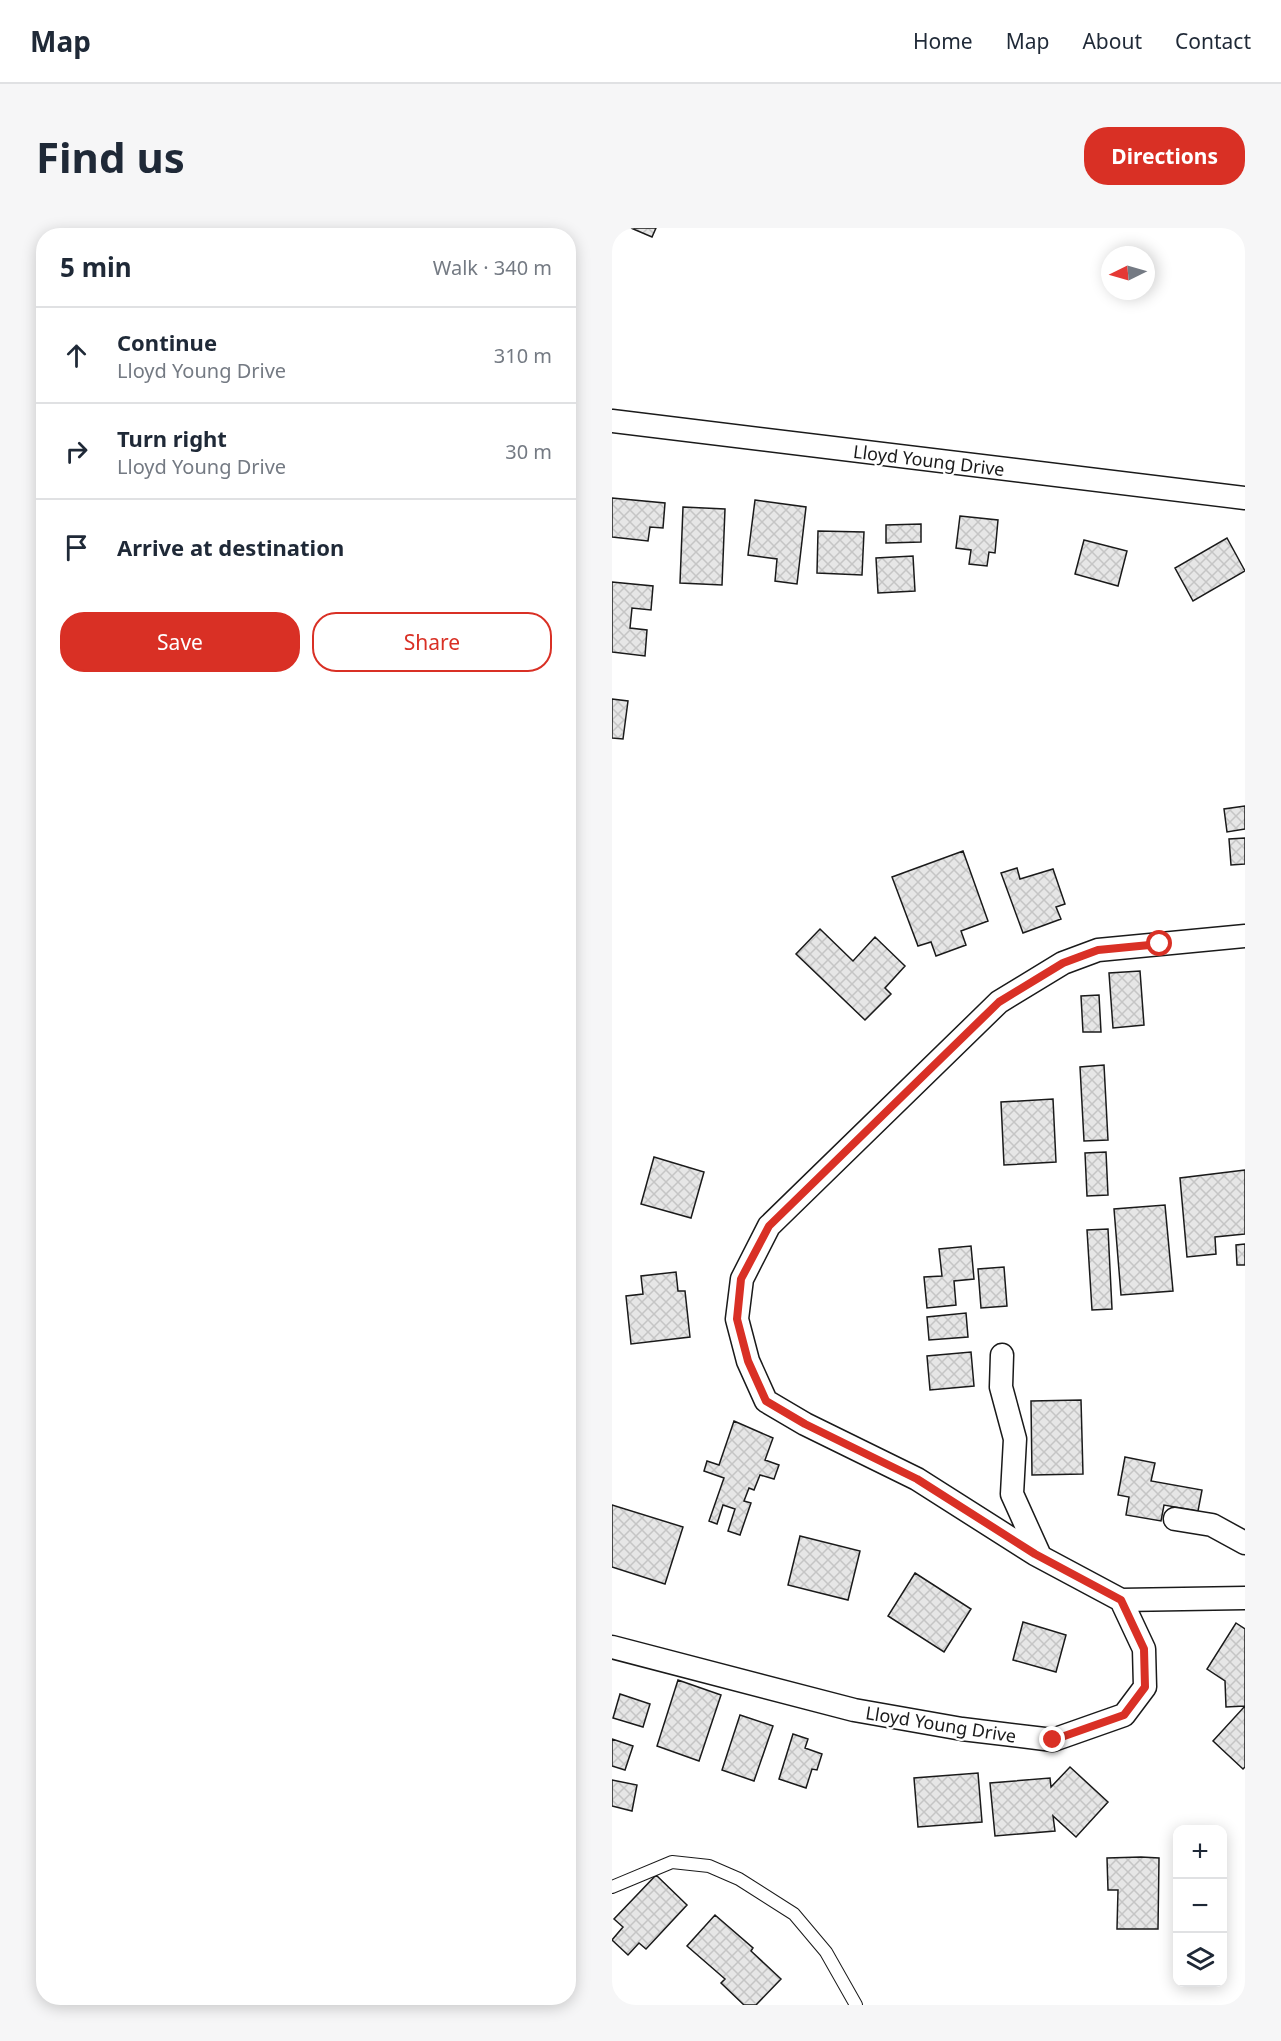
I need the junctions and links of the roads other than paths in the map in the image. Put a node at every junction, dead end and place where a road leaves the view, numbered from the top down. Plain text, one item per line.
1 (612, 421) edge
2 (1245, 498) edge
3 (1245, 936) edge
4 (1002, 1355) dead end
5 (1175, 1519) dead end
6 (1245, 1543) edge
7 (1041, 1557) junction
8 (1245, 1598) edge
9 (1121, 1600) junction
10 (612, 1647) edge
11 (612, 1887) edge
12 (856, 2005) edge

1 - 2 street, Lloyd Young Drive
3 - 7 street
4 - 7 street
5 - 6 street
7 - 9 street
8 - 9 street
9 - 10 street, Lloyd Young Drive
11 - 12 lane

